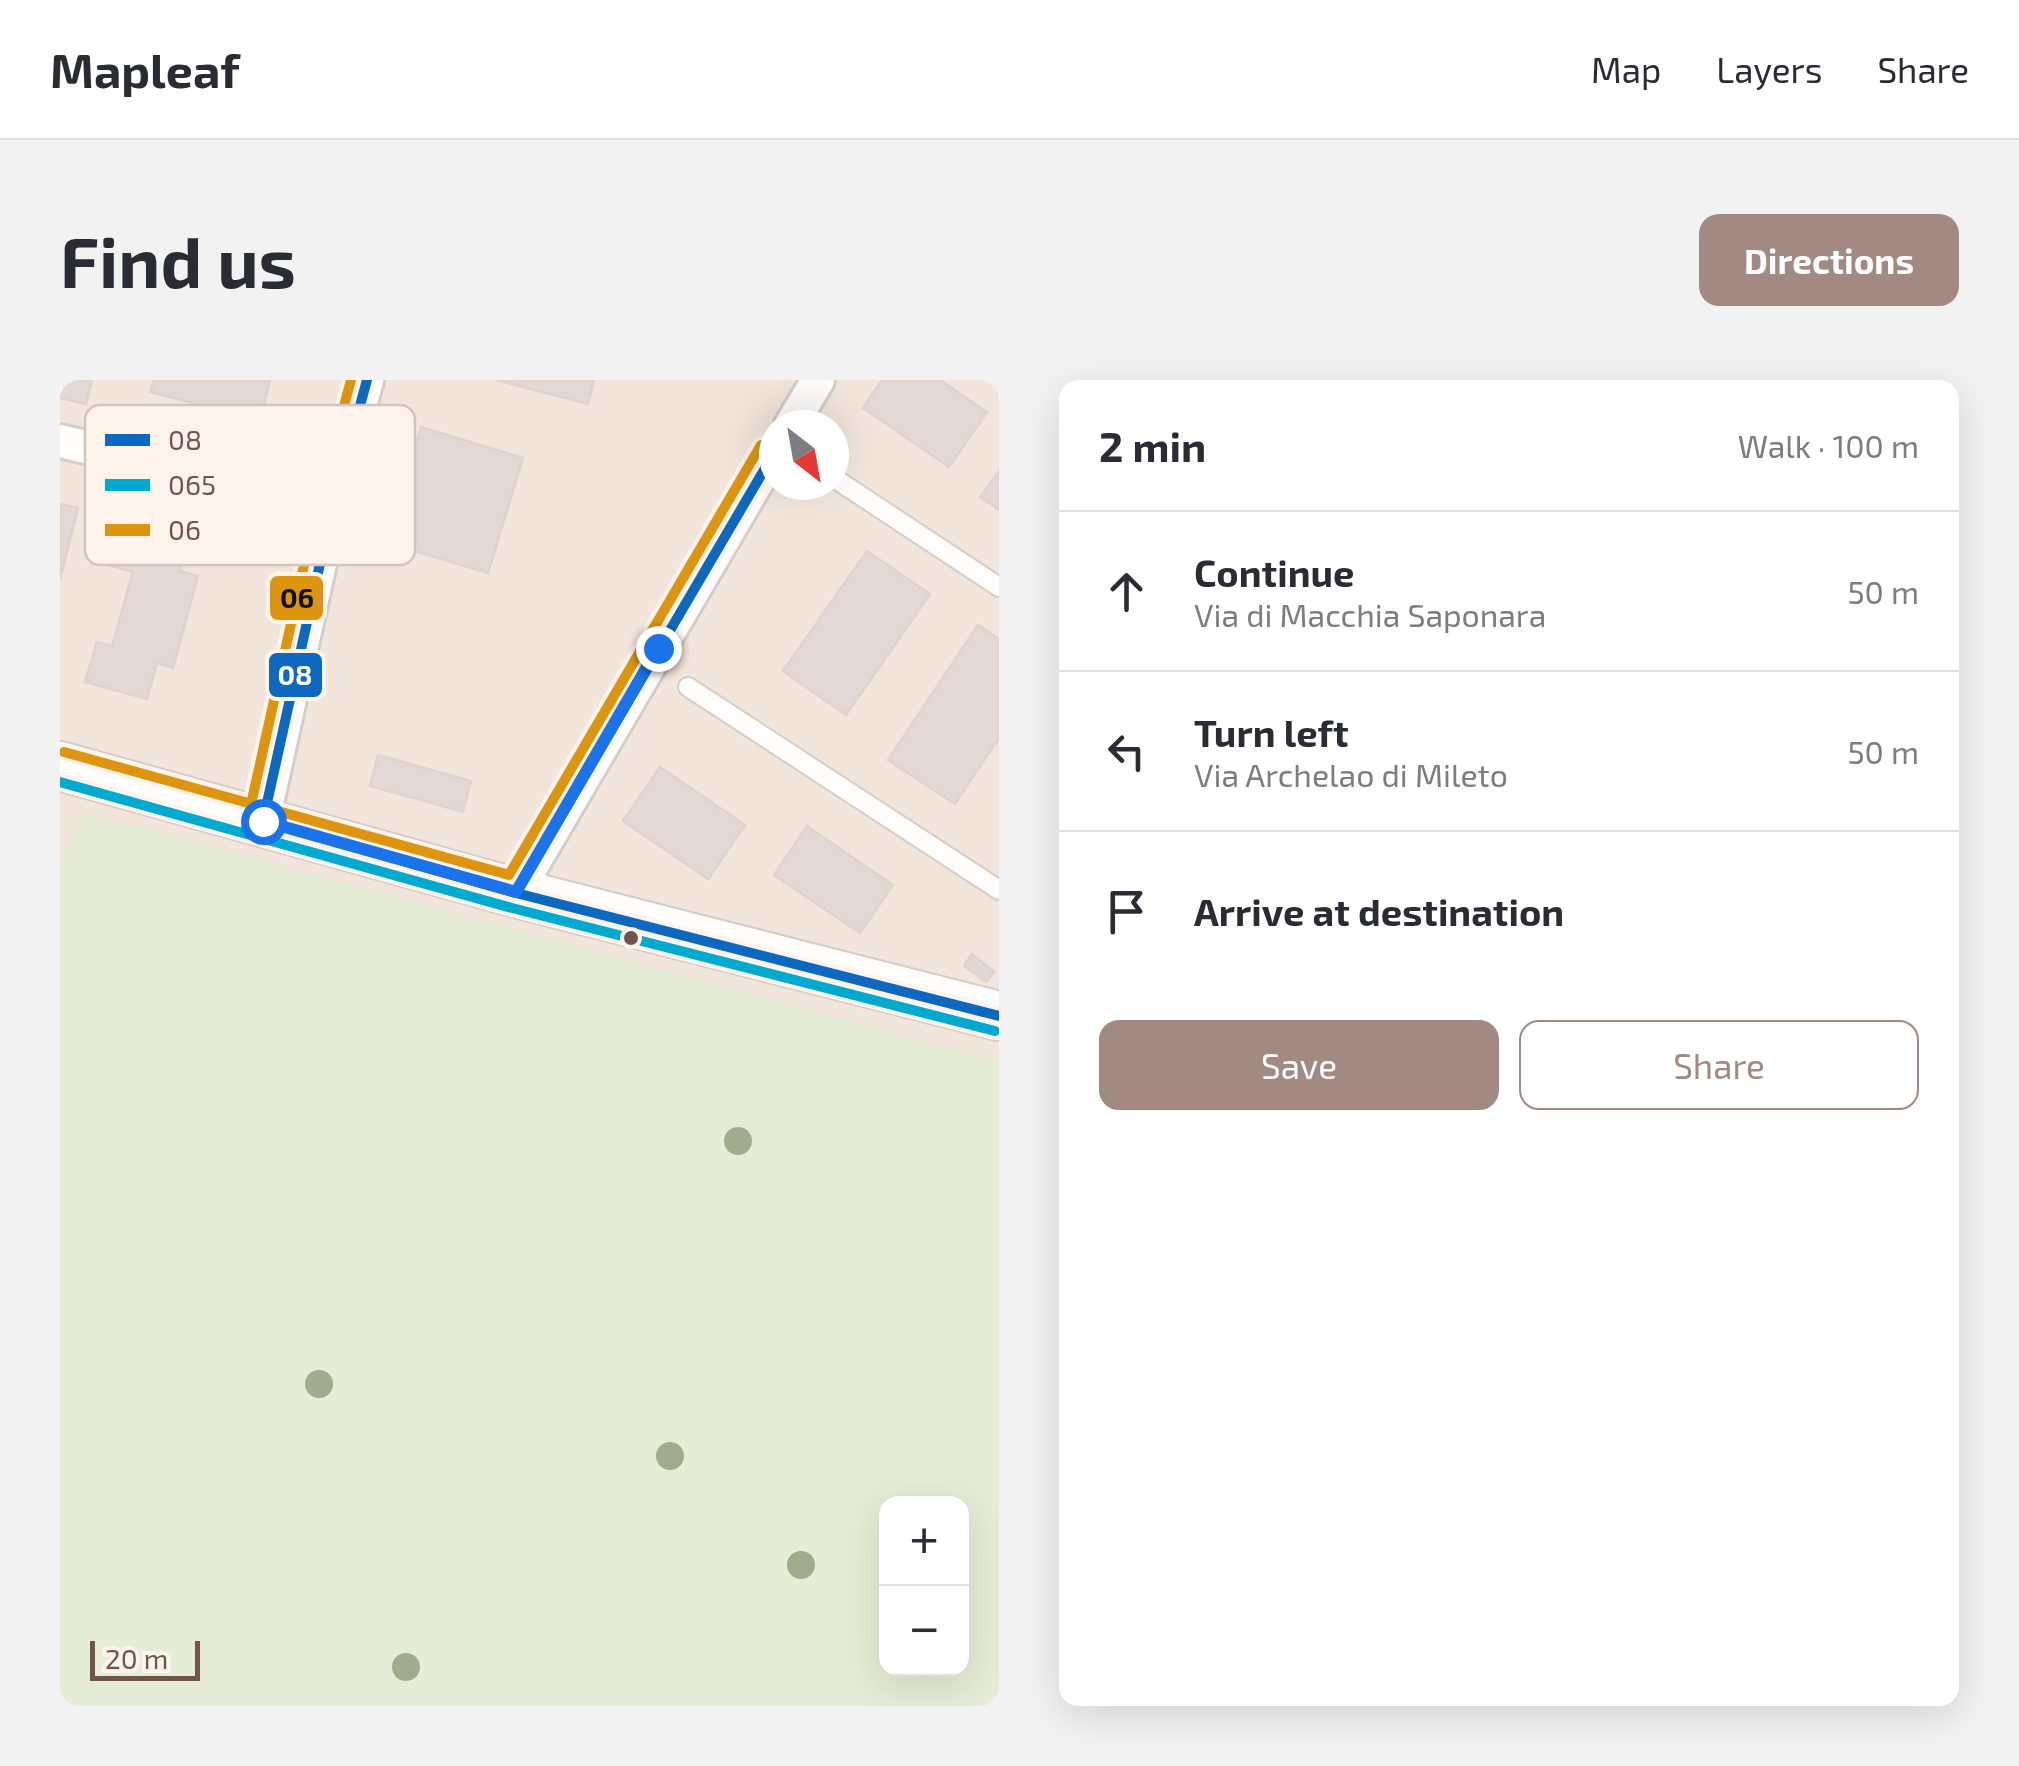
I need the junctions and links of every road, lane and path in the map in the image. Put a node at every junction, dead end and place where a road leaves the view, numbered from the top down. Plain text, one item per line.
1 (367, 380) edge
2 (818, 380) edge
3 (360, 405) edge
4 (800, 410) edge
5 (60, 441) edge
6 (85, 447) edge
7 (759, 479) edge
8 (849, 488) edge
9 (321, 565) edge
10 (999, 587) edge
11 (688, 686) dead end
12 (60, 766) edge
13 (263, 821) junction
14 (999, 890) edge
15 (516, 892) junction
16 (999, 1016) edge

1 - 3 street
2 - 4 street
5 - 6 street
7 - 15 street
8 - 10 lane
9 - 13 street
11 - 14 lane
12 - 13 street
13 - 15 street
15 - 16 street

